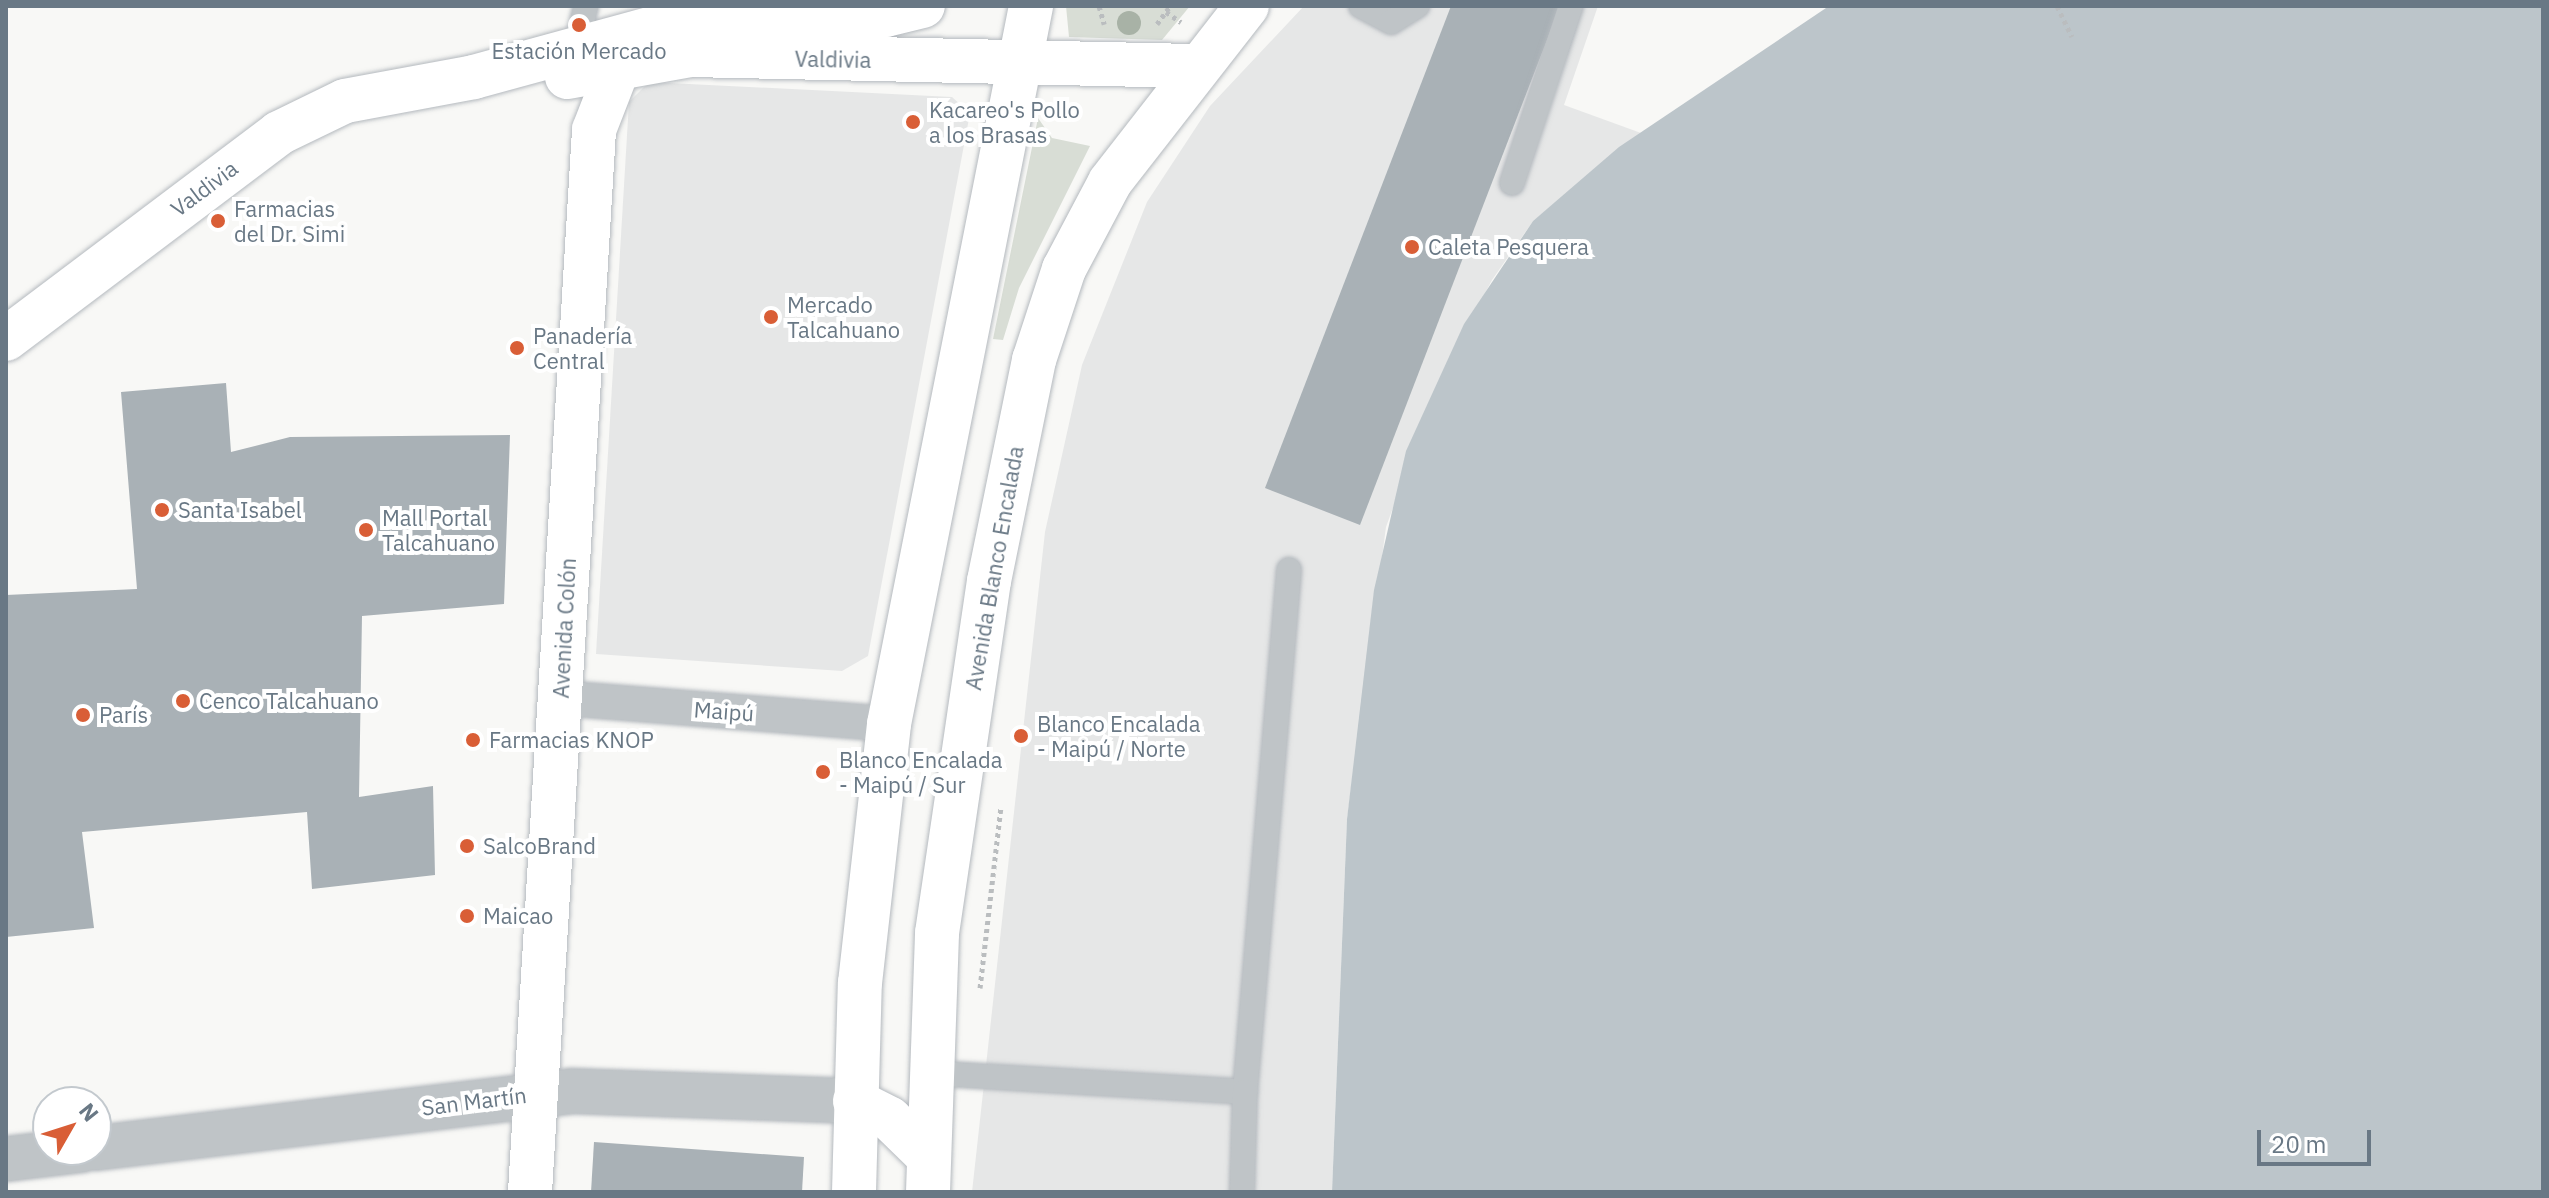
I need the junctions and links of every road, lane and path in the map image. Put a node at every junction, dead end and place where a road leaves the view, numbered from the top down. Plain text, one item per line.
1 (586, 6) edge
2 (923, 6) edge
3 (1031, 6) edge
4 (1247, 6) edge
5 (1361, 6) edge
6 (1417, 6) edge
7 (1571, 6) edge
8 (2057, 6) edge
9 (647, 18) edge
10 (2072, 37) dead end
11 (575, 50) junction
12 (1018, 64) junction
13 (1195, 66) junction
14 (618, 68) junction
15 (474, 77) junction
16 (1512, 183) dead end
17 (6, 339) edge
18 (1289, 570) dead end
19 (560, 698) junction
20 (889, 724) junction
21 (1003, 792) dead end
22 (979, 995) dead end
23 (928, 1073) junction
24 (1245, 1092) junction
25 (536, 1094) junction
26 (855, 1101) junction
27 (112, 1146) edge
28 (32, 1156) edge
29 (6, 1159) edge
30 (928, 1174) edge
31 (530, 1192) edge
32 (854, 1192) edge
33 (1242, 1192) edge

1 - 11 lane
2 - 9 main road, Valdivia
3 - 12 main road
4 - 13 main road, Avenida Blanco Encalada
5 - 6 lane
7 - 16 lane
8 - 10 path
9 - 11 main road, Valdivia
9 - 14 main road, Avenida Colón
11 - 15 main road, Valdivia
12 - 13 main road, Valdivia
12 - 14 main road, Valdivia
12 - 20 main road
13 - 23 main road, Avenida Blanco Encalada
14 - 15 main road, Valdivia
14 - 19 main road, Avenida Colón
15 - 17 main road, Valdivia
18 - 24 lane
19 - 20 street, Maipú
19 - 25 main road, Avenida Colón
20 - 26 main road
21 - 22 path
23 - 24 lane
23 - 30 main road, Avenida Blanco Encalada
24 - 33 lane
25 - 26 street, San Martín
25 - 27 street, San Martín
25 - 31 main road, Avenida Colón
26 - 30 main road
26 - 32 main road
28 - 29 street

